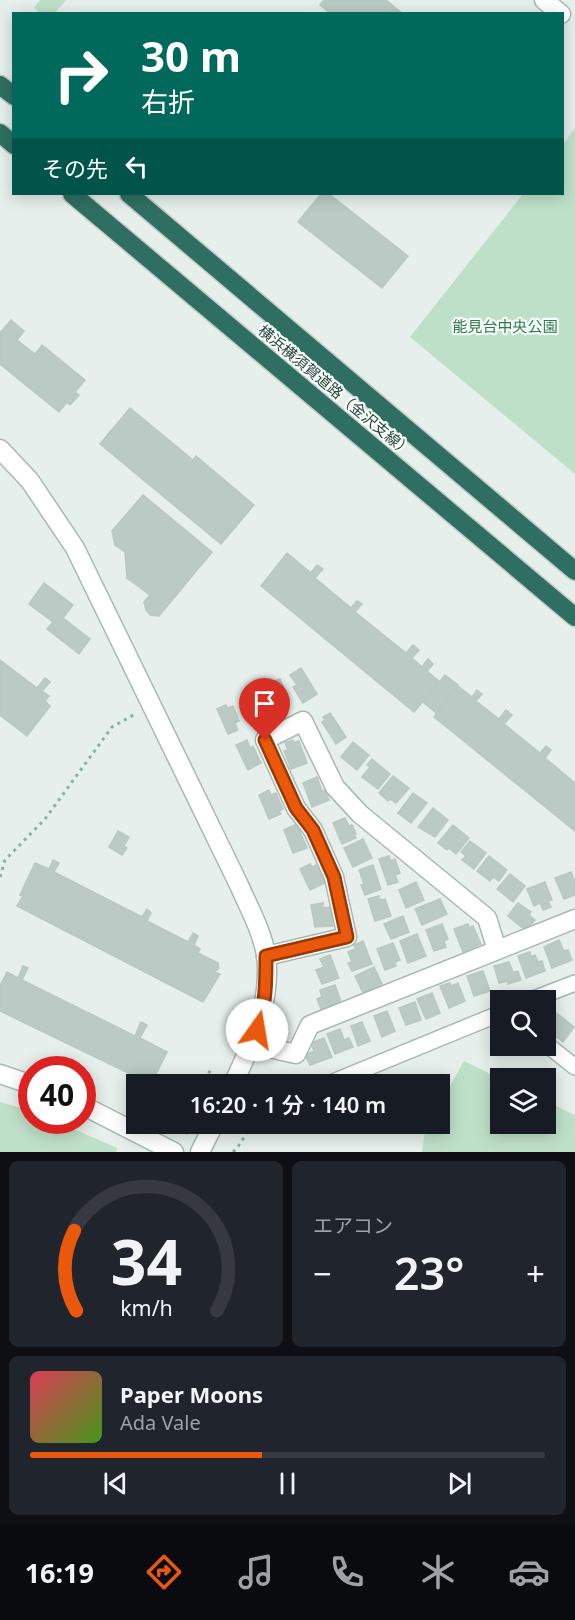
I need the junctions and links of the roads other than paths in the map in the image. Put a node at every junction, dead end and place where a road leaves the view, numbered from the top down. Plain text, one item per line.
1 (544, 0) edge
2 (559, 12) edge
3 (0, 85) edge
4 (12, 94) edge
5 (0, 133) edge
6 (12, 143) edge
7 (73, 195) edge
8 (130, 195) edge
9 (0, 449) edge
10 (575, 571) edge
11 (575, 617) edge
12 (575, 919) edge
13 (497, 950) junction
14 (266, 956) junction
15 (575, 982) edge
16 (555, 990) edge
17 (490, 1018) edge
18 (252, 1044) junction
19 (556, 1052) edge
20 (575, 1067) edge
21 (0, 1074) edge
22 (231, 1074) edge
23 (352, 1074) edge
24 (18, 1080) edge
25 (96, 1112) edge
26 (209, 1134) edge
27 (174, 1152) edge
28 (200, 1152) edge

1 - 2 street
3 - 4 highway
5 - 6 highway
7 - 11 highway, 横浜横須賀道路（金沢支線）
8 - 10 highway, 横浜横須賀道路（金沢支線）
9 - 14 street
12 - 13 street
13 - 14 street
13 - 18 street
14 - 18 street
15 - 16 street
17 - 23 street
18 - 22 street
19 - 20 street
21 - 24 street
25 - 27 street
26 - 28 street

